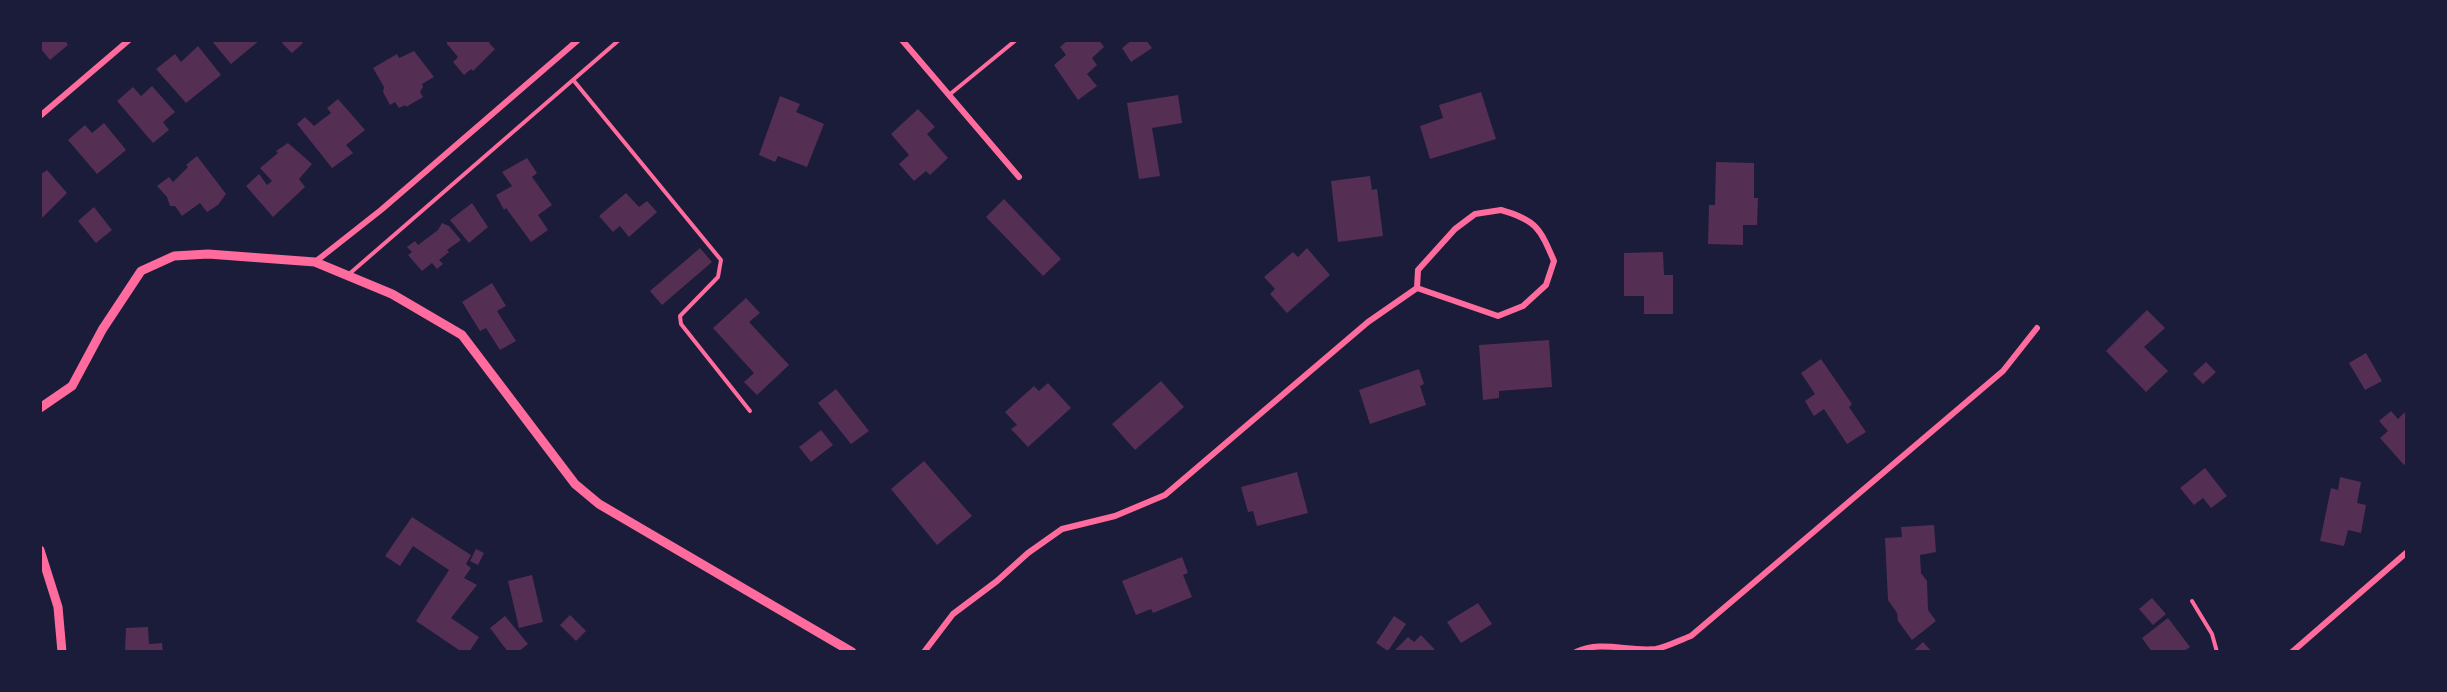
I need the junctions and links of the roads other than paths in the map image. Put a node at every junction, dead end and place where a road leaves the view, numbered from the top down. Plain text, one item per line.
1 (129, 40) edge
2 (578, 40) edge
3 (620, 40) edge
4 (902, 40) edge
5 (1016, 40) edge
6 (574, 81) junction
7 (949, 96) junction
8 (40, 116) edge
9 (1019, 177) dead end
10 (315, 262) junction
11 (347, 275) junction
12 (1417, 288) junction
13 (2037, 328) dead end
14 (40, 408) edge
15 (750, 411) dead end
16 (40, 550) edge
17 (2406, 553) edge
18 (2192, 601) dead end
19 (62, 651) edge
20 (852, 651) edge
21 (924, 651) edge
22 (1576, 651) edge
23 (2217, 651) edge
24 (2292, 651) edge

1 - 8 street
2 - 10 street
3 - 6 lane
4 - 7 street
5 - 7 lane
6 - 11 lane
6 - 15 lane
7 - 9 street
10 - 11 street
10 - 14 street
11 - 20 street
12 - 12 street
12 - 21 street
13 - 22 street
16 - 19 street
17 - 24 street
18 - 23 lane

